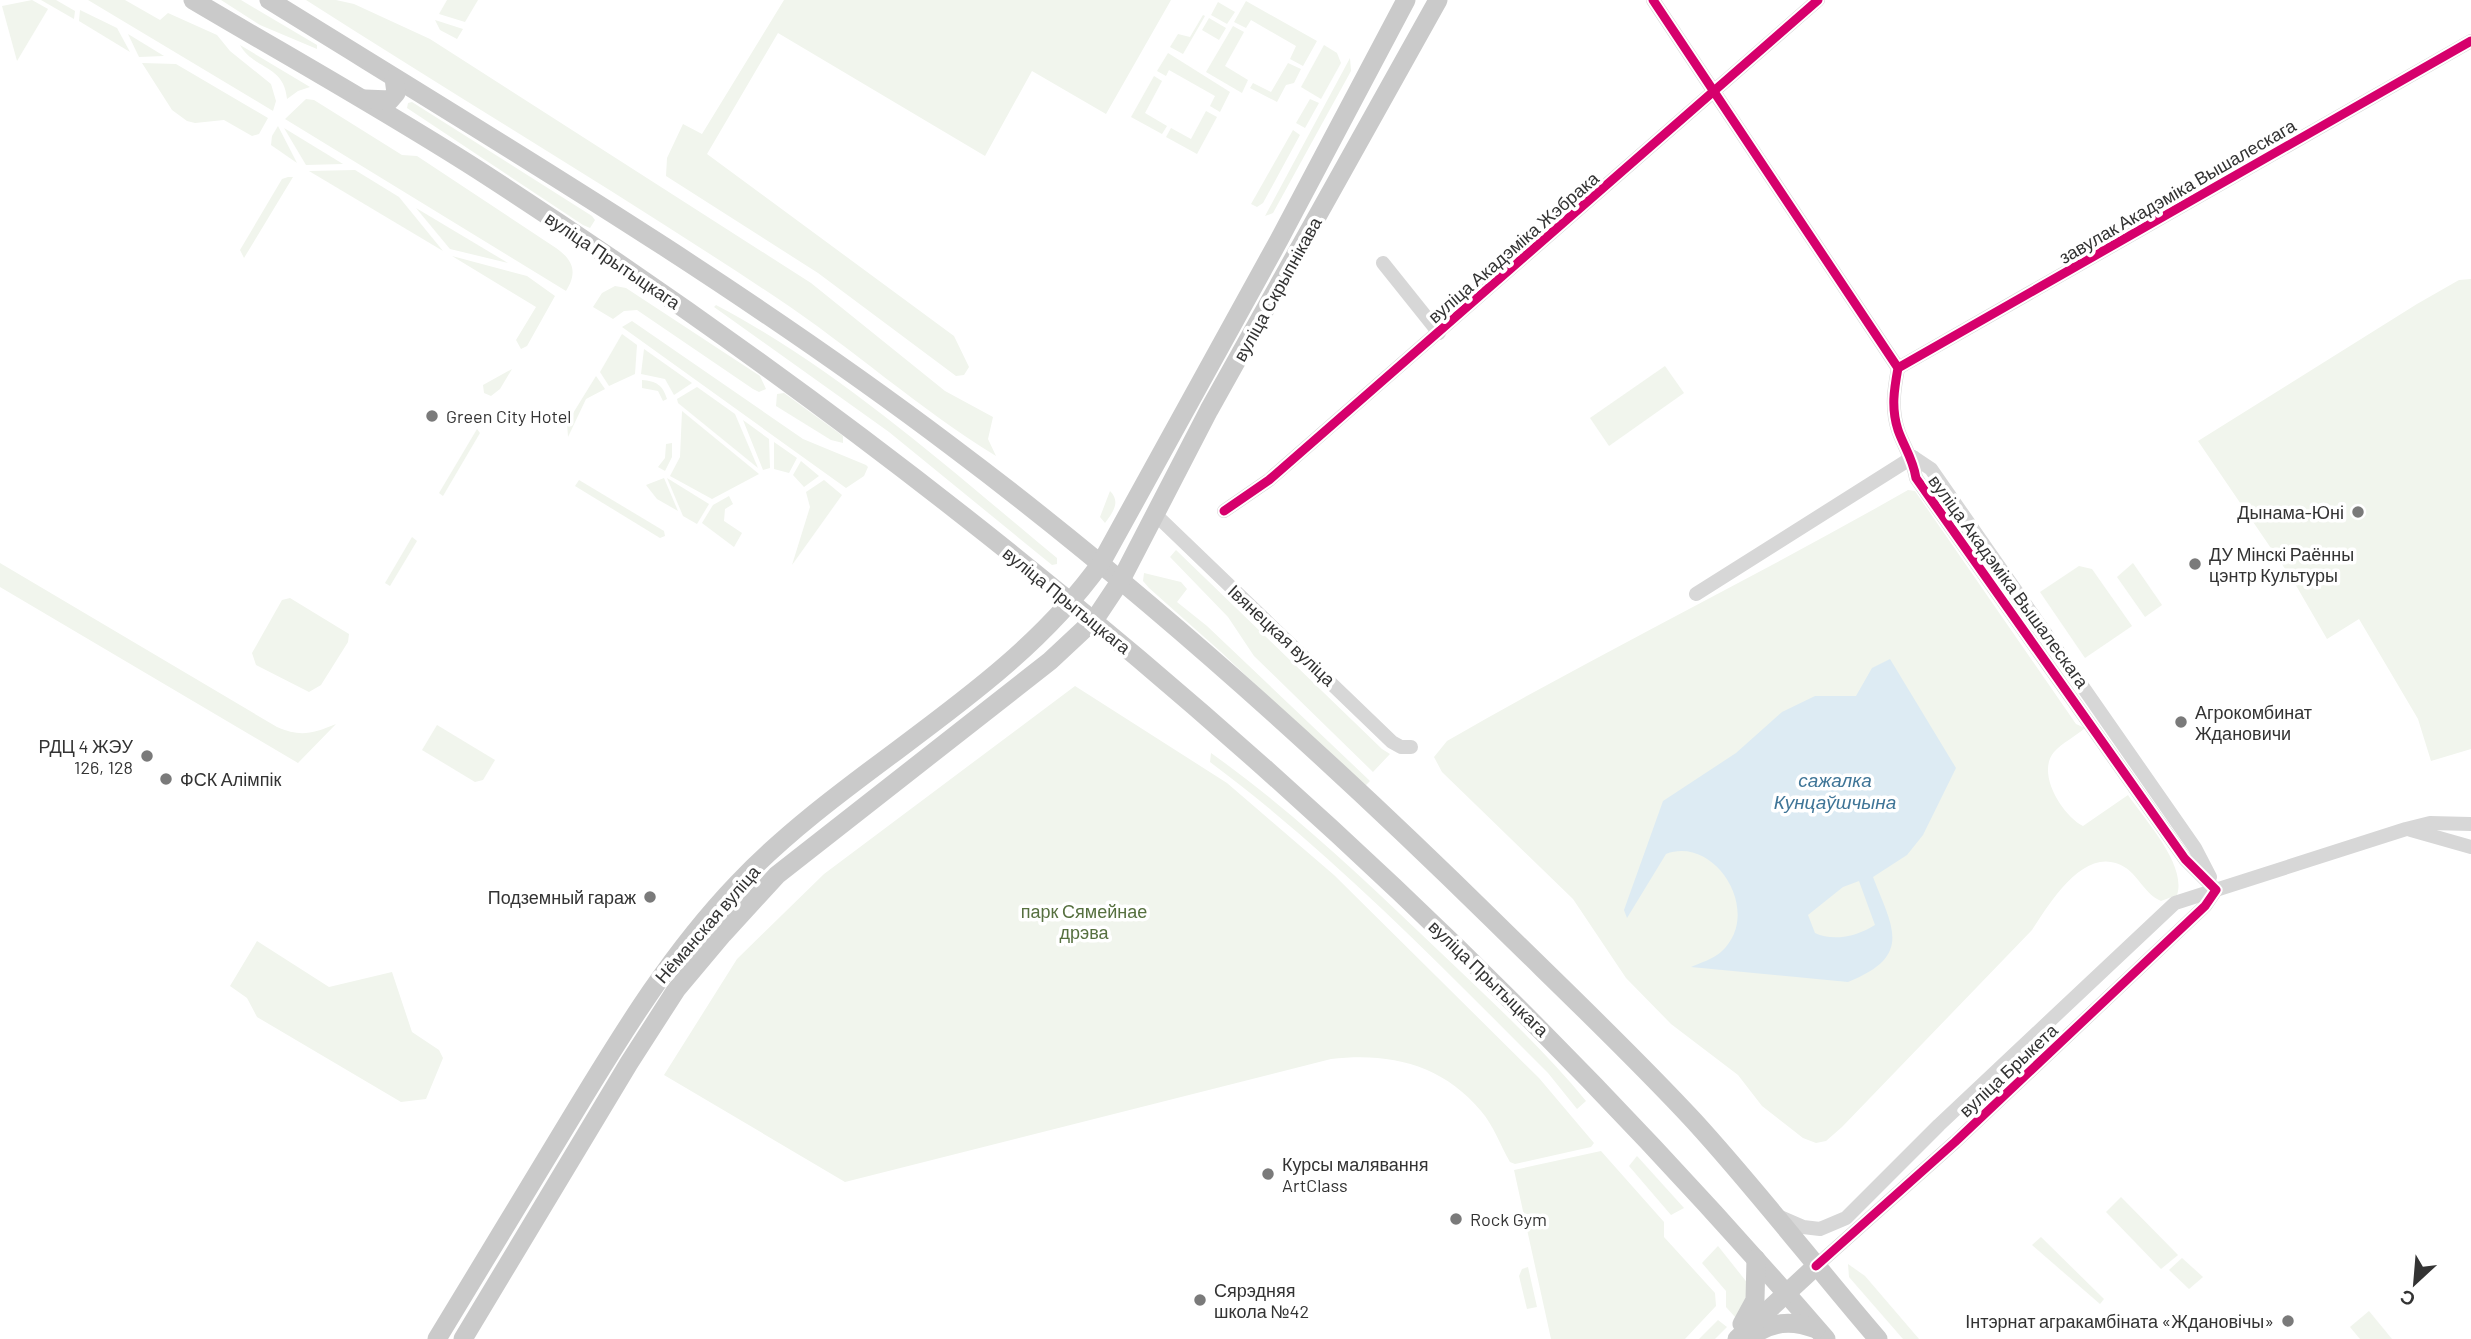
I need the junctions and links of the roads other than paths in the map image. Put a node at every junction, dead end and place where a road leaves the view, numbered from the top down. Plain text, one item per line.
1 (193, 0) edge
2 (270, 0) edge
3 (1406, 0) edge
4 (1438, 0) edge
5 (1653, 0) edge
6 (1818, 0) edge
7 (2471, 41) edge
8 (394, 78) junction
9 (1715, 92) junction
10 (364, 99) junction
11 (1383, 263) dead end
12 (1439, 333) junction
13 (1898, 368) junction
14 (1913, 457) junction
15 (1224, 511) dead end
16 (1156, 515) junction
17 (1101, 563) junction
18 (1121, 580) junction
19 (1696, 594) dead end
20 (1072, 602) junction
21 (1094, 619) junction
22 (1411, 747) dead end
23 (2471, 824) edge
24 (2406, 829) junction
25 (2471, 847) edge
26 (2216, 890) junction
27 (2084, 990) junction
28 (2099, 1006) junction
29 (1939, 1125) junction
30 (1955, 1142) junction
31 (1769, 1209) junction
32 (1756, 1259) junction
33 (1816, 1266) junction
34 (1785, 1292) junction
35 (1821, 1334) edge
36 (437, 1339) edge
37 (463, 1339) edge
38 (1731, 1339) edge
39 (1737, 1339) edge
40 (1747, 1339) edge
41 (1878, 1339) edge

1 - 10 main road, вуліца Прытыцкага
2 - 8 main road
3 - 17 main road, вуліца Скрыпнікава
4 - 16 main road, вуліца Скрыпнікава
5 - 9 street
6 - 9 street, вуліца Акадэміка Жэбрака
7 - 13 street, завулак Акадэміка Вышалескага
8 - 10 main road
8 - 17 main road
9 - 12 street, вуліца Акадэміка Жэбрака
9 - 13 street
10 - 20 main road, вуліца Прытыцкага
11 - 12 street
12 - 15 street, вуліца Акадэміка Жэбрака
13 - 14 street, вуліца Акадэміка Вышалескага
14 - 19 street
14 - 26 street, вуліца Акадэміка Вышалескага
16 - 18 main road, вуліца Скрыпнікава
16 - 22 street, Івянецкая вуліца
17 - 18 main road
17 - 20 main road, Нёманская вуліца
18 - 21 main road, Нёманская вуліца
18 - 31 main road
20 - 21 main road, вуліца Прытыцкага
20 - 36 main road, Нёманская вуліца
21 - 32 main road, вуліца Прытыцкага
21 - 37 main road, Нёманская вуліца
23 - 24 street, вуліца Брыкета
24 - 25 street
24 - 26 street, вуліца Брыкета
26 - 27 street, вуліца Брыкета
26 - 28 street, вуліца Брыкета
27 - 28 street
27 - 29 street, вуліца Брыкета
28 - 30 street, вуліца Брыкета
29 - 30 street, вуліца Брыкета
29 - 31 street, вуліца Брыкета
30 - 33 street, вуліца Брыкета
31 - 33 main road
32 - 34 main road, вуліца Прытыцкага
32 - 38 main road
33 - 34 main road
33 - 41 main road
34 - 35 main road, вуліца Прытыцкага
34 - 39 main road
35 - 40 main road

